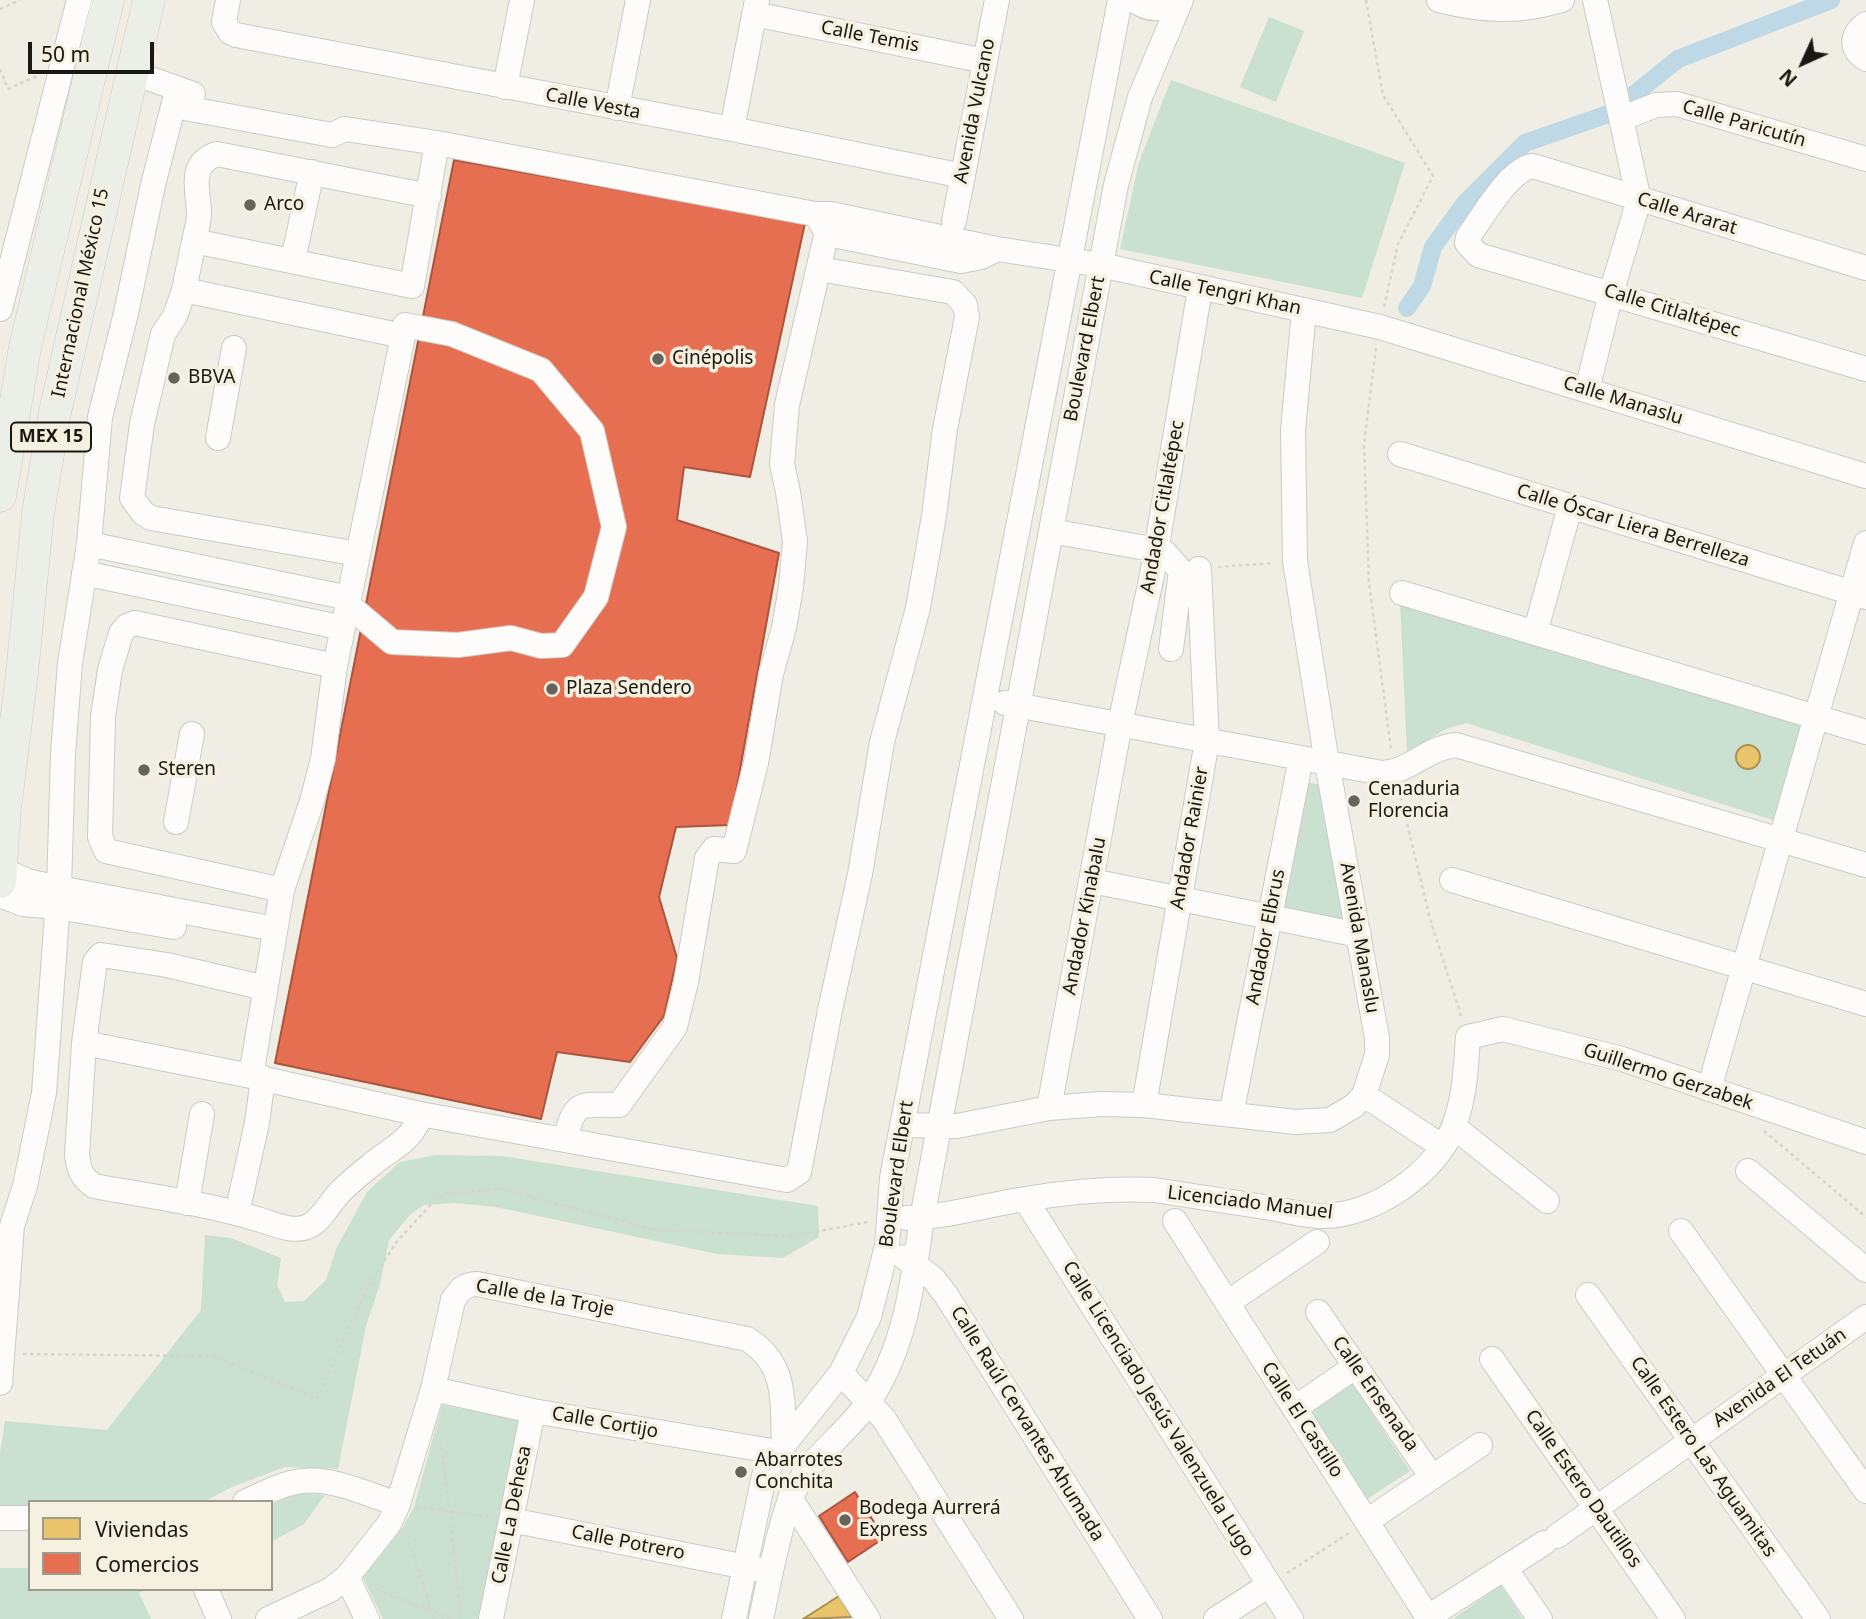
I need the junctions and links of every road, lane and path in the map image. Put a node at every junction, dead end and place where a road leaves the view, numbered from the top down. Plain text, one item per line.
1 (20, 0) edge
2 (79, 0) edge
3 (108, 0) edge
4 (149, 0) edge
5 (228, 0) edge
6 (522, 0) edge
7 (638, 0) edge
8 (997, 0) edge
9 (1120, 0) edge
10 (1134, 0) edge
11 (1366, 0) edge
12 (1439, 0) edge
13 (1562, 0) edge
14 (1595, 0) edge
15 (1180, 2) edge
16 (1492, 5) edge
17 (756, 7) edge
18 (0, 9) edge
19 (1866, 24) edge
20 (1865, 59) edge
21 (985, 61) junction
22 (62, 64) junction
23 (0, 69) edge
24 (131, 72) junction
25 (505, 87) junction
26 (176, 98) junction
27 (617, 108) junction
28 (1623, 118) junction
29 (337, 128) junction
30 (732, 129) junction
31 (436, 144) junction
32 (1866, 159) edge
33 (319, 173) junction
34 (963, 176) junction
35 (429, 196) junction
36 (1639, 200) junction
37 (825, 221) junction
38 (954, 221) dead end
39 (194, 241) junction
40 (1478, 255) joint
41 (1070, 259) junction
42 (293, 260) junction
43 (1101, 265) junction
44 (1866, 268) edge
45 (819, 269) junction
46 (412, 286) junction
47 (1200, 289) junction
48 (184, 290) junction
49 (1611, 293) junction
50 (0, 309) edge
51 (1304, 310) junction
52 (1380, 327) junction
53 (404, 330) junction
54 (234, 348) dead end
55 (1866, 369) edge
56 (1587, 390) junction
57 (218, 438) dead end
58 (1400, 454) dead end
59 (1866, 476) edge
60 (0, 496) edge
61 (1570, 507) junction
62 (1051, 531) junction
63 (1866, 543) edge
64 (89, 544) junction
65 (1157, 550) junction
66 (358, 554) junction
67 (1295, 561) junction
68 (1199, 569) joint
69 (83, 573) junction
70 (1402, 593) dead end
71 (1859, 595) edge
72 (346, 610) junction
73 (1535, 633) junction
74 (1171, 649) dead end
75 (335, 666) junction
76 (985, 699) junction
77 (1018, 705) junction
78 (1816, 717) junction
79 (1120, 724) junction
80 (1866, 732) edge
81 (192, 734) dead end
82 (1208, 741) junction
83 (1301, 758) junction
84 (1327, 763) junction
85 (1394, 772) junction
86 (176, 822) dead end
87 (1781, 839) junction
88 (1866, 865) edge
89 (0, 878) edge
90 (1452, 880) dead end
91 (1092, 881) junction
92 (282, 890) junction
93 (58, 897) junction
94 (1180, 899) junction
95 (1270, 917) junction
96 (1359, 935) junction
97 (274, 936) junction
98 (1744, 969) junction
99 (265, 988) junction
100 (1866, 1004) edge
101 (1468, 1037) junction
102 (83, 1043) junction
103 (257, 1077) junction
104 (1709, 1089) junction
105 (1364, 1095) junction
106 (1144, 1105) junction
107 (1049, 1108) junction
108 (202, 1114) dead end
109 (420, 1114) junction
110 (1231, 1115) junction
111 (902, 1125) junction
112 (939, 1126) junction
113 (1759, 1127) dead end
114 (1449, 1137) junction
115 (565, 1140) junction
116 (1866, 1142) edge
117 (1748, 1171) dead end
118 (1025, 1199) junction
119 (1548, 1201) dead end
120 (187, 1203) junction
121 (237, 1213) junction
122 (1866, 1217) edge
123 (888, 1218) junction
124 (922, 1218) junction
125 (1175, 1222) dead end
126 (1681, 1231) dead end
127 (1317, 1242) dead end
128 (887, 1246) junction
129 (915, 1266) junction
130 (1866, 1270) edge
131 (1588, 1295) dead end
132 (1227, 1303) junction
133 (1318, 1312) dead end
134 (1866, 1317) edge
135 (2, 1353) edge
136 (1492, 1359) dead end
137 (1356, 1366) junction
138 (841, 1373) junction
139 (1784, 1375) junction
140 (0, 1383) edge
141 (433, 1389) junction
142 (869, 1401) junction
143 (1295, 1408) junction
144 (533, 1411) junction
145 (439, 1429) dead end
146 (1691, 1441) junction
147 (1480, 1445) dead end
148 (781, 1448) junction
149 (1432, 1477) junction
150 (1866, 1491) edge
151 (790, 1498) junction
152 (250, 1500) edge
153 (398, 1504) junction
154 (1596, 1508) junction
155 (450, 1511) junction
156 (0, 1518) edge
157 (28, 1518) edge
158 (511, 1520) junction
159 (1367, 1521) junction
160 (745, 1566) junction
161 (1505, 1568) junction
162 (772, 1572) junction
163 (346, 1577) junction
164 (1269, 1585) junction
165 (207, 1591) edge
166 (432, 1611) junction
167 (1428, 1618) edge
168 (219, 1619) edge
169 (268, 1619) edge
170 (367, 1619) edge
171 (434, 1619) edge
172 (451, 1619) edge
173 (461, 1619) edge
174 (491, 1619) edge
175 (734, 1619) edge
176 (761, 1619) edge
177 (868, 1619) edge
178 (1011, 1619) edge
179 (1150, 1619) edge
180 (1216, 1619) edge
181 (1290, 1619) edge
182 (1540, 1619) edge
183 (1673, 1619) edge
184 (1818, 1619) edge

1 - 18 path
2 - 22 street
3 - 60 main road, Internacional México 15 / MEX 15
4 - 24 main road, Internacional México 15 / MEX 15
5 - 25 street, Calle Vesta
6 - 25 street
7 - 27 street
8 - 21 street, Avenida Vulcano
9 - 41 street, Boulevard Elbert
10 - 15 street
11 - 52 path
12 - 16 street
13 - 16 street
14 - 28 street
15 - 43 street, Boulevard Elbert
17 - 21 street, Calle Temis
17 - 30 street
19 - 20 street
21 - 34 street, Avenida Vulcano
22 - 23 path
22 - 50 street
24 - 26 street
24 - 89 main road, Internacional México 15 / MEX 15
25 - 27 street, Calle Vesta
26 - 29 street
26 - 64 street
27 - 30 street, Calle Vesta
28 - 32 street, Calle Paricutín
28 - 36 street
29 - 31 street
29 - 33 street
30 - 34 street, Calle Vesta
31 - 35 street
31 - 37 street
33 - 35 street
33 - 39 street
33 - 42 street
34 - 38 street, Avenida Vulcano
35 - 46 street
36 - 40 street, Calle Ararat
36 - 44 street, Calle Ararat
36 - 49 street
37 - 41 street, Calle Tengri Khan
37 - 45 street
39 - 42 street
39 - 48 street
40 - 49 street, Calle Citlaltépec
41 - 43 street, Calle Tengri Khan
41 - 76 street, Boulevard Elbert
42 - 46 street
43 - 47 street, Calle Tengri Khan
43 - 62 street, Boulevard Elbert
45 - 115 street
45 - 115 street
46 - 53 street
47 - 51 street, Calle Tengri Khan
47 - 65 street, Andador Citlaltépec
48 - 53 street
48 - 66 street
49 - 55 street, Calle Citlaltépec
49 - 56 street
51 - 52 street, Calle Tengri Khan
51 - 67 street, Avenida Manaslu
52 - 56 street, Calle Manaslu
52 - 85 path
53 - 66 street
53 - 72 street
54 - 57 street
56 - 59 street, Calle Manaslu
58 - 61 street, Calle Óscar Liera Berrelleza
61 - 71 street, Calle Óscar Liera Berrelleza
61 - 73 street
62 - 65 street
62 - 77 street, Boulevard Elbert
63 - 71 street
64 - 69 street
64 - 72 street
65 - 74 street
65 - 79 street, Andador Citlaltépec
66 - 72 street
67 - 68 path
67 - 84 street, Avenida Manaslu
68 - 82 street, Andador Rainier
69 - 72 street
69 - 93 street
70 - 73 street
71 - 78 street
72 - 75 street
73 - 78 street
75 - 92 street
75 - 92 street
76 - 77 street
76 - 111 street, Boulevard Elbert
77 - 79 street
77 - 112 street, Boulevard Elbert
78 - 80 street
78 - 87 street
79 - 82 street
79 - 91 street, Andador Kinabalu
81 - 86 street
82 - 83 street
82 - 94 street, Andador Rainier
83 - 84 street
83 - 95 street, Andador Elbrus
84 - 85 street
84 - 96 street, Avenida Manaslu
85 - 87 street
85 - 101 path
87 - 88 street
87 - 98 street
89 - 93 street
90 - 98 street
91 - 94 street
91 - 107 street, Andador Kinabalu
92 - 97 street
93 - 97 street
93 - 135 street
94 - 95 street
94 - 106 street, Andador Rainier
95 - 96 street
95 - 110 street, Andador Elbrus
96 - 105 street, Avenida Manaslu
97 - 99 street
98 - 100 street
98 - 104 street
99 - 102 street
99 - 103 street
101 - 104 street, Guillermo Gerzabek
101 - 114 street, Licenciado Manuel
102 - 103 street
102 - 120 street
103 - 109 street
103 - 121 street
104 - 116 street, Guillermo Gerzabek
105 - 110 street
105 - 114 street
106 - 107 street
106 - 110 street
107 - 112 street
108 - 120 street
109 - 115 street
109 - 121 street
111 - 112 street
111 - 123 street, Boulevard Elbert
112 - 124 street, Boulevard Elbert
113 - 122 path
114 - 118 street, Licenciado Manuel
114 - 119 street
117 - 130 street
118 - 124 street, Licenciado Manuel
118 - 164 street, Calle Licenciado Jesús Valenzuela Lugo
120 - 121 street
123 - 124 street, Licenciado Manuel
123 - 128 street, Boulevard Elbert
123 - 135 path
124 - 129 street, Boulevard Elbert
125 - 132 street, Calle El Castillo
126 - 139 street
127 - 132 street
128 - 129 street, Calle Raúl Cervantes Ahumada
128 - 138 street, Boulevard Elbert
129 - 142 street, Boulevard Elbert
129 - 179 street, Calle Raúl Cervantes Ahumada
131 - 146 street, Calle Estero Las Aguamitas
132 - 143 street, Calle El Castillo
133 - 137 street, Calle Ensenada
134 - 139 street, Avenida El Tetuán
135 - 140 street
136 - 154 street, Calle Estero Dautillos
137 - 143 street
137 - 149 street, Calle Ensenada
138 - 142 street
138 - 148 street, Boulevard Elbert
139 - 146 street, Avenida El Tetuán
139 - 150 street
141 - 144 street, Calle Cortijo
141 - 148 street, Calle de la Troje
141 - 153 street, Calle de la Troje
142 - 151 street, Boulevard Elbert
142 - 178 street
143 - 159 street, Calle El Castillo
144 - 148 street, Calle Cortijo
144 - 158 street, Calle La Dehesa
145 - 155 path
146 - 154 street, Avenida El Tetuán
146 - 184 street, Calle Estero Las Aguamitas
147 - 149 street
148 - 160 street, Boulevard Elbert
149 - 159 street
151 - 162 street, Boulevard Elbert
151 - 177 street
152 - 153 street
153 - 155 path
153 - 163 street, Calle de la Troje
153 - 166 path
154 - 161 street, Avenida El Tetuán
154 - 183 street, Calle Estero Dautillos
155 - 158 path
155 - 173 path
156 - 157 street
158 - 160 street, Calle Potrero
158 - 174 street, Calle La Dehesa
159 - 164 path
159 - 167 street, Calle El Castillo
160 - 162 street, Calle Potrero
160 - 175 street, Boulevard Elbert
161 - 167 street, Avenida El Tetuán
161 - 182 street
162 - 176 street, Boulevard Elbert
163 - 166 path
163 - 169 street, Calle de la Troje
163 - 170 street
164 - 180 street
164 - 181 street, Calle Licenciado Jesús Valenzuela Lugo
165 - 168 street
166 - 171 path
166 - 172 path

